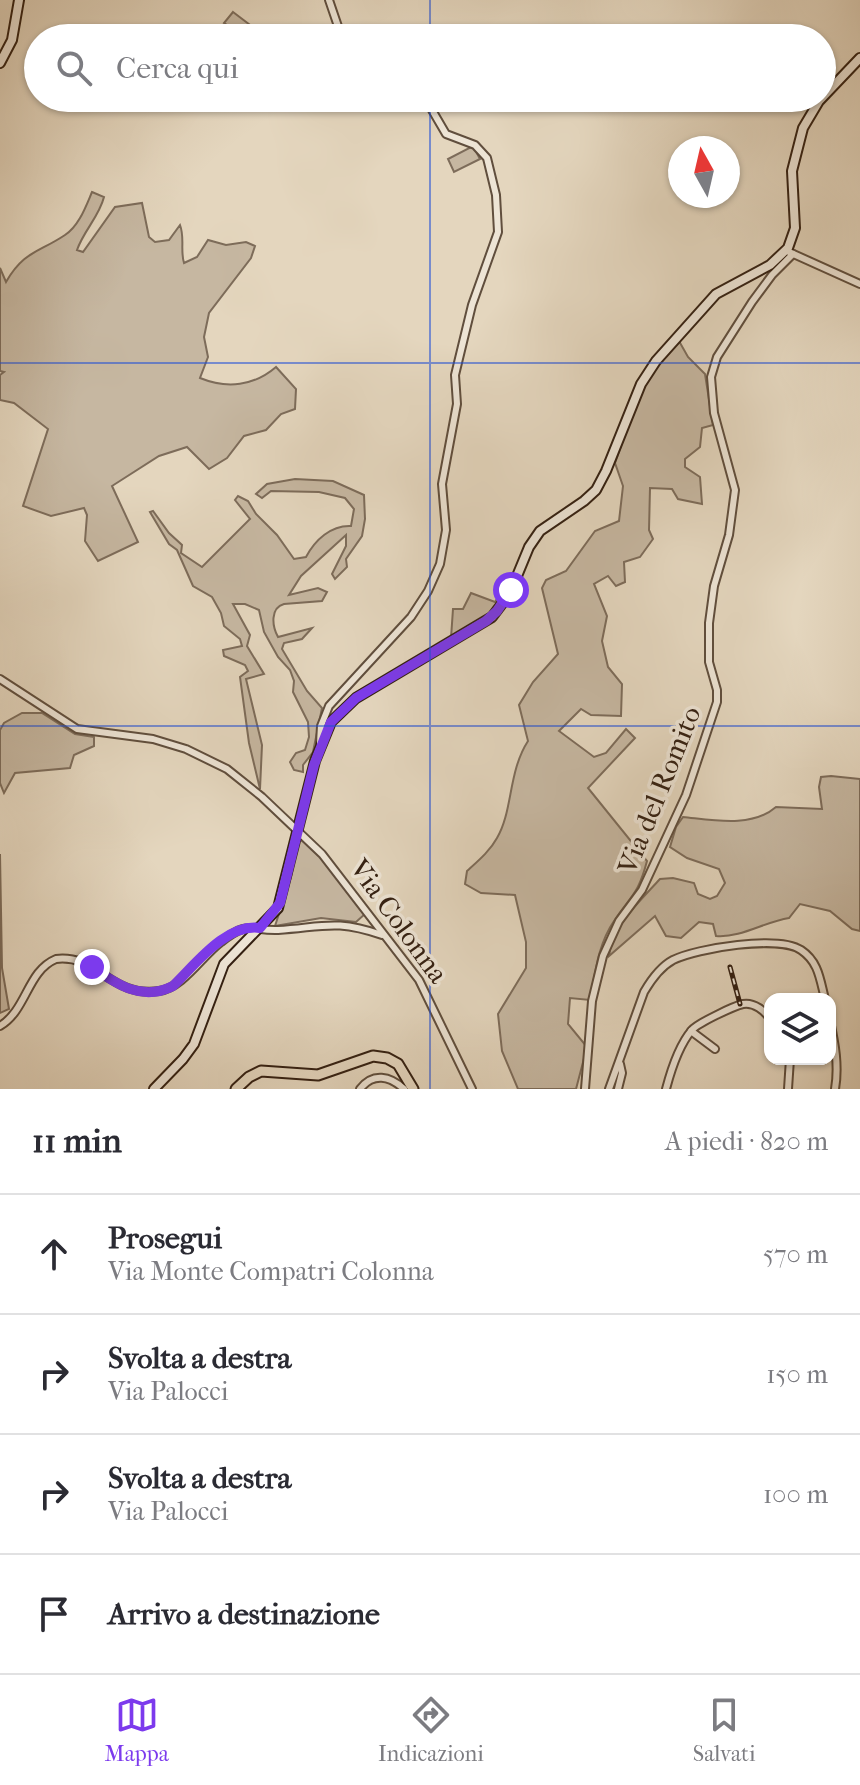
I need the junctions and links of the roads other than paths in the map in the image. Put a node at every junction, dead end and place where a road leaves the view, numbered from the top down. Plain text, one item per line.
1 (19, 0) edge
2 (329, 0) edge
3 (337, 24) edge
4 (860, 58) edge
5 (0, 63) edge
6 (836, 83) edge
7 (433, 112) edge
8 (812, 112) edge
9 (789, 252) junction
10 (860, 284) edge
11 (0, 679) edge
12 (320, 745) junction
13 (298, 831) junction
14 (260, 928) junction
15 (384, 936) junction
16 (824, 993) edge
17 (764, 1013) edge
18 (0, 1026) edge
19 (691, 1031) junction
20 (836, 1048) edge
21 (715, 1049) dead end
22 (620, 1064) junction
23 (790, 1065) edge
24 (154, 1089) edge
25 (236, 1089) edge
26 (360, 1089) edge
27 (404, 1089) edge
28 (413, 1089) edge
29 (472, 1089) edge
30 (585, 1089) edge
31 (609, 1089) edge
32 (618, 1089) edge
33 (666, 1089) edge
34 (788, 1089) edge
35 (835, 1089) edge

1 - 5 street
2 - 3 street
4 - 6 street
7 - 12 street
8 - 9 street
9 - 10 street
9 - 12 street
9 - 30 street, Via del Romito
11 - 13 street, Via Colonna
12 - 13 street
13 - 14 street
13 - 15 street, Via Colonna
14 - 15 street
14 - 18 street
14 - 24 street
15 - 29 street, Via Colonna
16 - 22 street
17 - 19 street
19 - 21 street
19 - 33 street
20 - 35 street
22 - 31 street
22 - 32 street
23 - 34 street
25 - 28 main road
26 - 27 street

